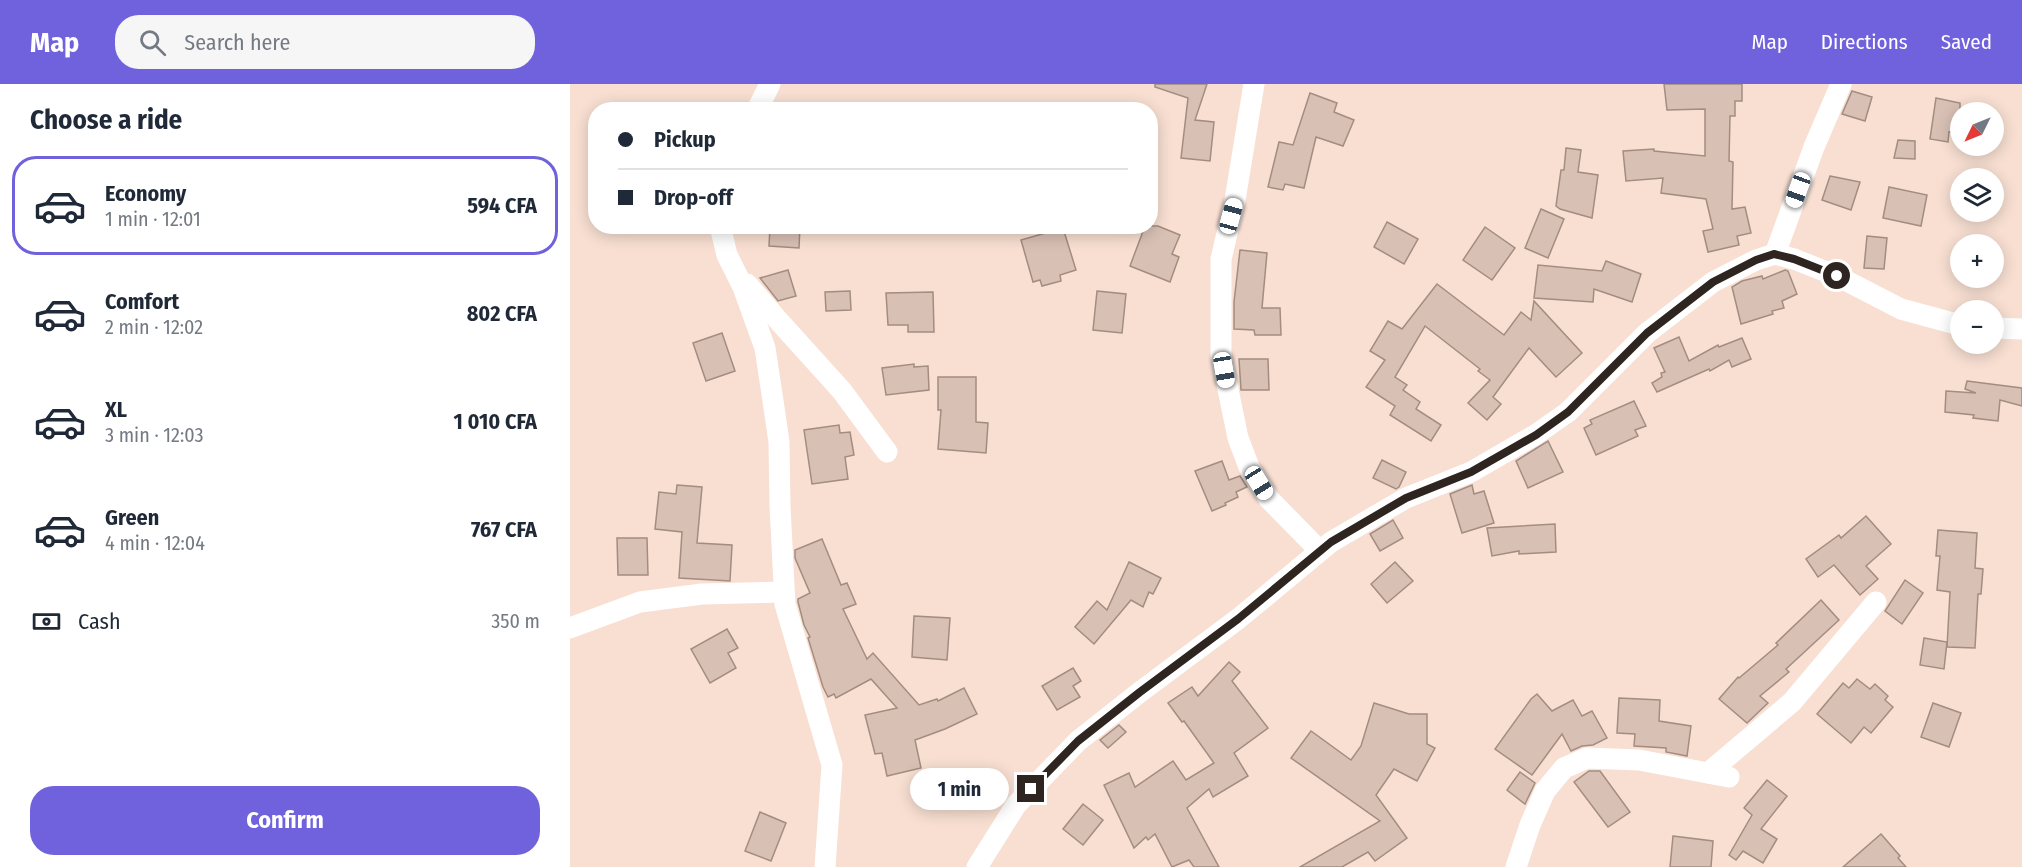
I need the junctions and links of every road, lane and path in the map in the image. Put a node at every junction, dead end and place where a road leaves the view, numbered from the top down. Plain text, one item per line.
1 (771, 84) edge
2 (1254, 84) edge
3 (1841, 84) edge
4 (761, 102) edge
5 (722, 234) edge
6 (1774, 254) junction
7 (733, 267) junction
8 (1950, 322) edge
9 (2004, 328) edge
10 (2022, 329) edge
11 (886, 452) dead end
12 (1320, 551) junction
13 (784, 592) junction
14 (1876, 602) dead end
15 (570, 628) edge
16 (1708, 773) junction
17 (1729, 777) dead end
18 (825, 867) edge
19 (977, 867) edge
20 (1516, 867) edge

1 - 4 street
2 - 12 street
3 - 6 street
5 - 7 street
6 - 8 street
6 - 12 street
7 - 11 street
7 - 13 street
9 - 10 street
12 - 19 street
13 - 15 street
13 - 18 street
14 - 16 street
16 - 17 street
16 - 20 street

